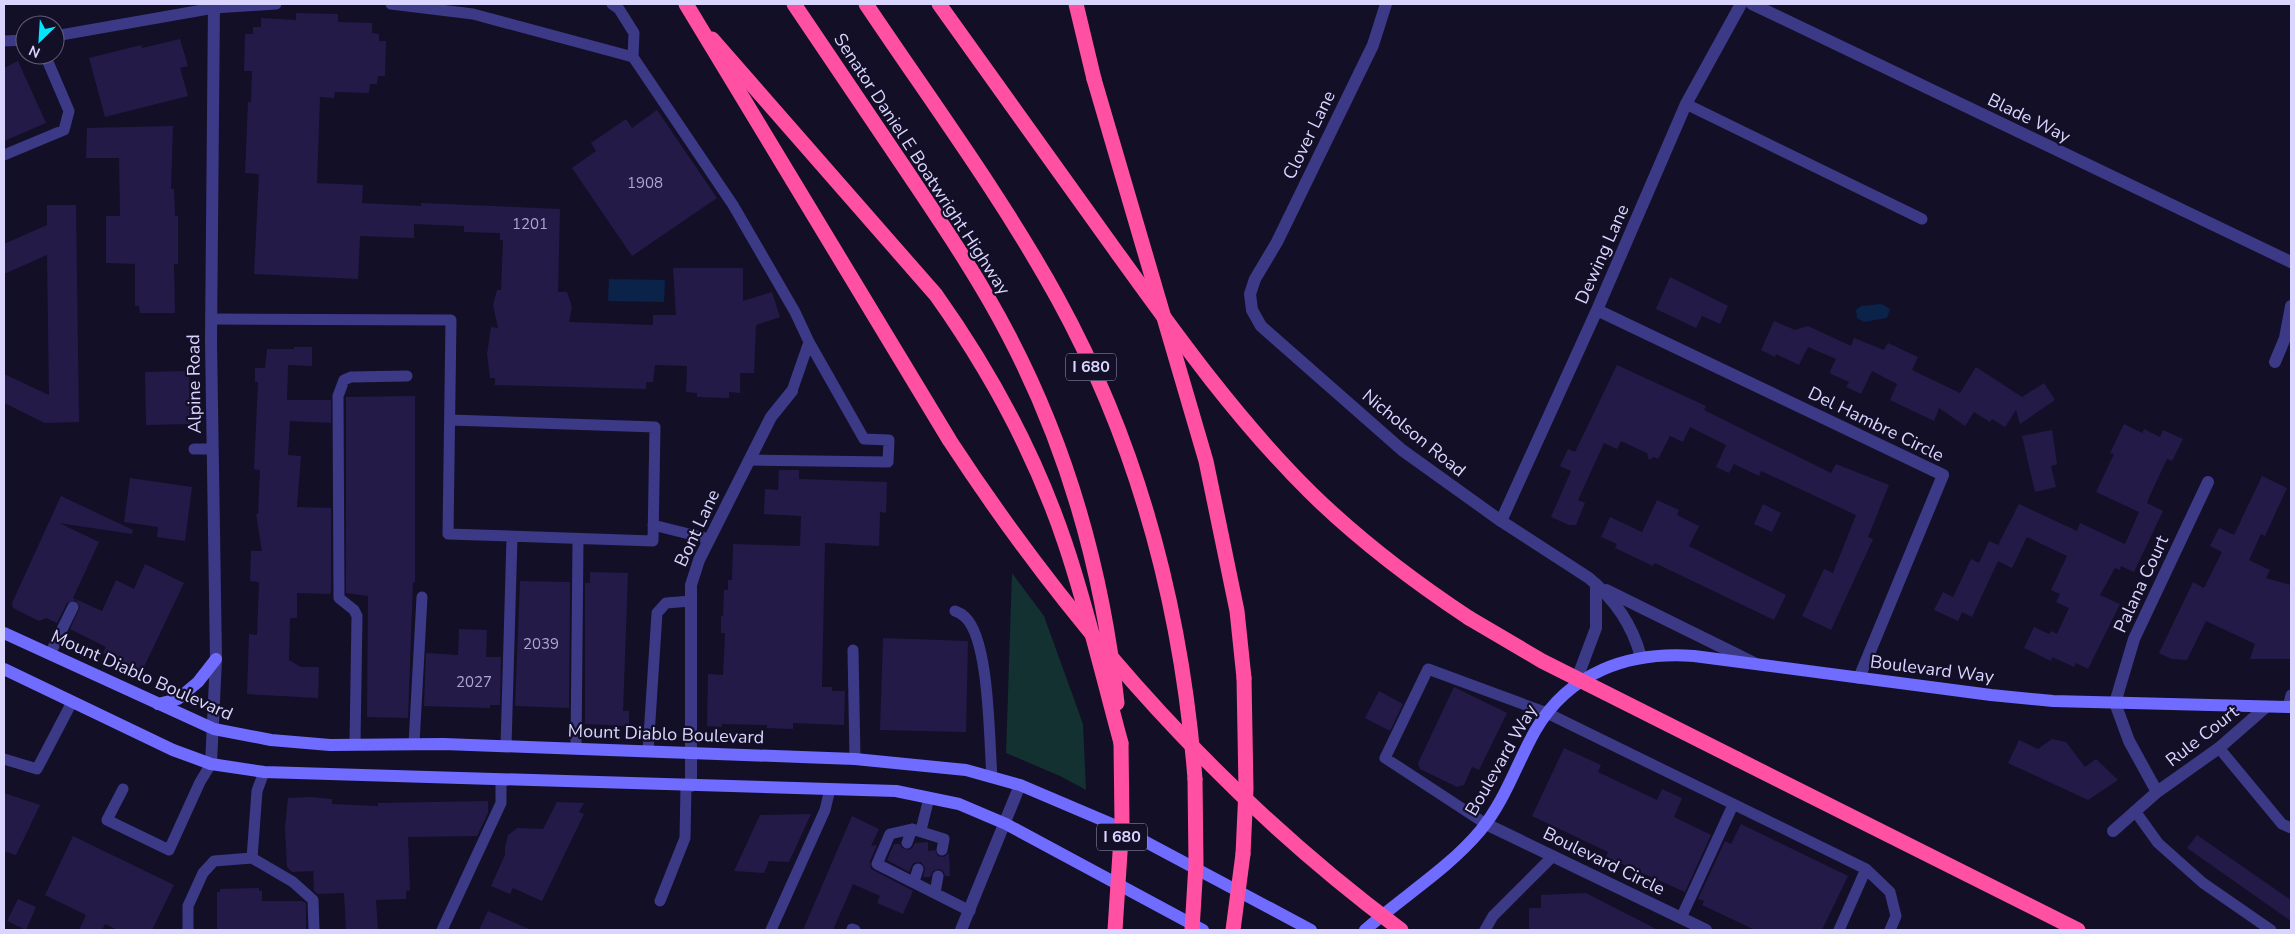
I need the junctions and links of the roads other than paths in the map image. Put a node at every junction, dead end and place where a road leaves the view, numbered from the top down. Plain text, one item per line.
1 (276, 4) edge
2 (391, 4) edge
3 (411, 4) edge
4 (612, 4) edge
5 (682, 4) edge
6 (686, 4) edge
7 (794, 4) edge
8 (866, 4) edge
9 (939, 4) edge
10 (1076, 4) edge
11 (1386, 4) edge
12 (1741, 4) edge
13 (1752, 4) edge
14 (214, 6) edge
15 (65, 34) edge
16 (633, 57) junction
17 (49, 65) edge
18 (1686, 104) junction
19 (4, 155) edge
20 (1922, 220) dead end
21 (2291, 262) edge
22 (1255, 279) joint
23 (2291, 306) edge
24 (1597, 310) junction
25 (211, 319) junction
26 (809, 342) junction
27 (2275, 362) dead end
28 (407, 376) dead end
29 (792, 391) joint
30 (450, 420) junction
31 (194, 449) dead end
32 (212, 449) junction
33 (749, 460) junction
34 (2208, 482) dead end
35 (1501, 521) junction
36 (653, 524) junction
37 (512, 536) junction
38 (578, 539) junction
39 (709, 539) junction
40 (1596, 584) junction
41 (422, 597) dead end
42 (690, 601) junction
43 (72, 607) dead end
44 (955, 611) dead end
45 (4, 633) edge
46 (853, 650) dead end
47 (50, 654) junction
48 (1641, 657) junction
49 (216, 659) junction
50 (1754, 663) junction
51 (4, 669) edge
52 (1860, 678) junction
53 (1575, 684) junction
54 (72, 702) junction
55 (2115, 703) junction
56 (2290, 703) edge
57 (158, 704) junction
58 (2266, 707) junction
59 (1547, 713) junction
60 (214, 729) junction
61 (1121, 743) junction
62 (355, 744) junction
63 (414, 744) junction
64 (506, 746) junction
65 (2219, 748) junction
66 (576, 749) junction
67 (648, 751) junction
68 (691, 753) junction
69 (4, 759) edge
70 (855, 759) junction
71 (211, 764) junction
72 (264, 772) junction
73 (992, 777) junction
74 (501, 780) junction
75 (1020, 785) junction
76 (688, 786) junction
77 (123, 789) dead end
78 (830, 789) junction
79 (2157, 792) junction
80 (929, 798) junction
81 (1733, 805) junction
82 (2135, 811) junction
83 (1006, 824) junction
84 (1486, 824) junction
85 (2291, 828) edge
86 (2113, 831) dead end
87 (922, 834) junction
88 (907, 843) dead end
89 (942, 850) dead end
90 (1553, 856) junction
91 (252, 858) junction
92 (918, 869) dead end
93 (1866, 869) junction
94 (938, 876) dead end
95 (914, 882) junction
96 (936, 893) junction
97 (660, 901) dead end
98 (970, 910) junction
99 (1681, 918) junction
100 (188, 930) edge
101 (314, 930) edge
102 (442, 930) edge
103 (771, 930) edge
104 (962, 930) edge
105 (1115, 930) edge
106 (1192, 930) edge
107 (1203, 930) edge
108 (1233, 930) edge
109 (1311, 930) edge
110 (1365, 930) edge
111 (1401, 930) edge
112 (1485, 930) edge
113 (1706, 930) edge
114 (1839, 930) edge
115 (1890, 930) edge
116 (2078, 930) edge
117 (2271, 930) edge

1 - 14 lane
2 - 3 lane
3 - 16 lane
4 - 16 lane
5 - 61 highway
6 - 111 highway, bridge
7 - 61 highway, Senator Daniel E Boatwright Highway / I 680
8 - 106 highway, I 680, bridge
9 - 116 highway, bridge
10 - 108 highway, bridge
11 - 22 street, Clover Lane
12 - 18 street, Dewing Lane
13 - 21 street, Blade Way
14 - 15 lane
14 - 25 street, Alpine Road
16 - 26 lane
17 - 19 lane
18 - 20 lane
18 - 24 street, Dewing Lane
22 - 35 street, Nicholson Road
23 - 27 street
24 - 35 street, Dewing Lane
24 - 52 street, Del Hambre Circle
25 - 30 lane
25 - 32 street, Alpine Road
26 - 29 lane
26 - 33 lane
28 - 62 lane
29 - 33 street, Bont Lane
30 - 36 lane
30 - 37 lane
31 - 32 lane
32 - 49 street, Alpine Road
33 - 39 street, Bont Lane
34 - 55 street, Palana Court
35 - 40 street, Nicholson Road
36 - 38 lane
36 - 39 lane
37 - 38 lane
37 - 64 lane
38 - 66 lane
39 - 42 street, Bont Lane
40 - 48 street, Nicholson Road
40 - 50 street, Nicholson Road
40 - 53 street, Boulevard Way
41 - 63 lane
42 - 67 lane
42 - 68 street, Bont Lane
43 - 47 lane
44 - 73 lane
45 - 47 main road, Mount Diablo Boulevard
46 - 70 lane
47 - 57 main road, Mount Diablo Boulevard
48 - 50 main road, Boulevard Way
48 - 53 main road, Boulevard Way
49 - 57 main road
49 - 60 street, Alpine Road
50 - 52 main road, Boulevard Way
51 - 54 main road
52 - 55 main road, Boulevard Way
53 - 59 main road, Boulevard Way
54 - 69 lane
54 - 71 main road
55 - 58 main road, Boulevard Way
55 - 79 street, Rule Court
56 - 58 main road, Boulevard Way
57 - 60 main road, Mount Diablo Boulevard
58 - 65 street, Rule Court
59 - 81 lane
59 - 84 main road, Boulevard Way
59 - 84 lane
60 - 62 main road, Mount Diablo Boulevard
60 - 71 street, Alpine Road
61 - 105 highway, Senator Daniel E Boatwright Highway / I 680, bridge
62 - 63 main road, Mount Diablo Boulevard
63 - 64 main road, Mount Diablo Boulevard
64 - 66 main road, Mount Diablo Boulevard
65 - 79 street, Rule Court
65 - 85 lane
66 - 67 main road, Mount Diablo Boulevard
67 - 68 main road, Mount Diablo Boulevard
68 - 70 main road, Mount Diablo Boulevard
68 - 76 street, Bont Lane
70 - 73 main road, Mount Diablo Boulevard
71 - 72 main road
71 - 77 lane
72 - 74 main road
72 - 91 lane
73 - 75 main road, Mount Diablo Boulevard
74 - 76 main road
74 - 102 lane
75 - 83 street
75 - 109 main road, Mount Diablo Boulevard
76 - 78 main road
76 - 97 lane
78 - 80 main road
78 - 103 lane
79 - 82 street, Rule Court
80 - 83 main road
80 - 87 lane
81 - 93 lane
81 - 99 lane
82 - 86 street, Rule Court
82 - 117 lane
83 - 98 street
83 - 107 main road
84 - 90 street, Boulevard Circle
84 - 110 main road, Boulevard Way
87 - 88 lane
87 - 89 lane
87 - 95 lane
90 - 99 street, Boulevard Circle
90 - 112 lane
91 - 100 lane
91 - 101 lane
92 - 95 lane
93 - 114 lane
93 - 115 lane
94 - 96 lane
95 - 96 lane
96 - 98 lane
98 - 104 street
99 - 113 street, Boulevard Circle

